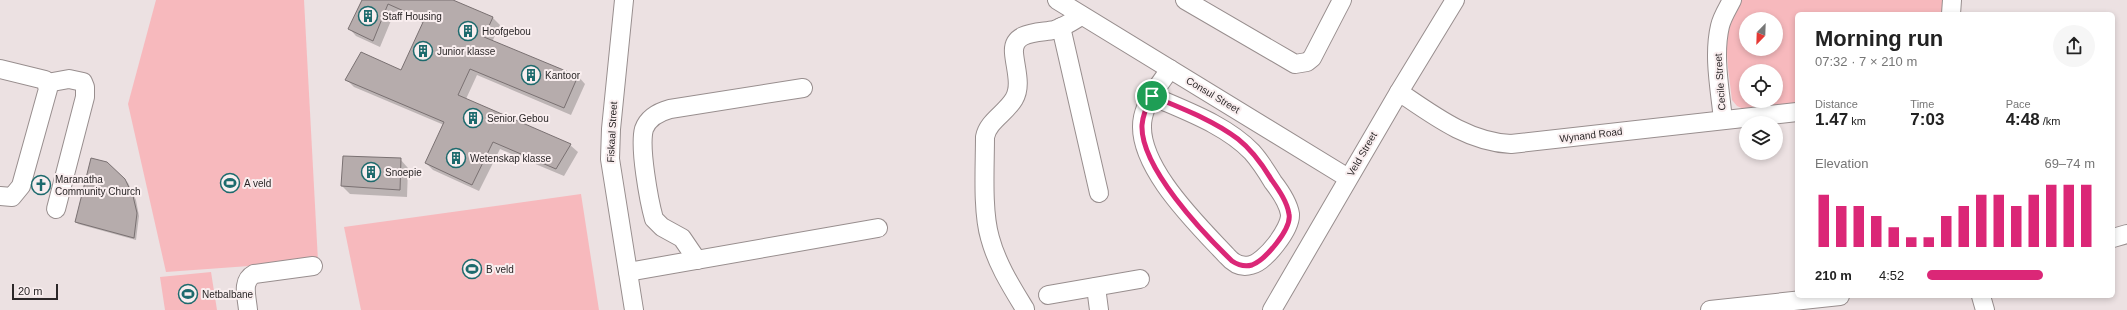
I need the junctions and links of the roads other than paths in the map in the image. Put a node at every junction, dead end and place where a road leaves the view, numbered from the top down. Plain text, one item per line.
1 (624, 0) edge
2 (1057, 0) edge
3 (1185, 0) edge
4 (1342, 0) edge
5 (1455, 0) edge
6 (1732, 0) edge
7 (1952, 0) edge
8 (1951, 12) edge
9 (1082, 16) junction
10 (1061, 27) junction
11 (0, 69) edge
12 (1170, 69) junction
13 (47, 83) junction
14 (803, 88) dead end
15 (1399, 92) junction
16 (1152, 96) junction
17 (1795, 112) edge
18 (1723, 120) junction
19 (1348, 178) junction
20 (1099, 193) dead end
21 (0, 196) edge
22 (56, 209) dead end
23 (878, 228) dead end
24 (2127, 234) edge
25 (2115, 237) edge
26 (697, 260) junction
27 (313, 266) dead end
28 (628, 272) junction
29 (1140, 279) dead end
30 (1096, 287) junction
31 (1048, 295) dead end
32 (1817, 298) edge
33 (1982, 298) edge
34 (1025, 309) edge
35 (248, 310) edge
36 (634, 310) edge
37 (1099, 310) edge
38 (1272, 310) edge
39 (1710, 310) edge
40 (1985, 310) edge

1 - 28 street, Fiskaal Street
2 - 9 street, Consul Street
3 - 4 street
5 - 15 street, Veld Street
6 - 18 street, Cecile Street
7 - 8 street
9 - 10 street
9 - 12 street, Consul Street
10 - 20 street
10 - 34 street
11 - 13 street
12 - 16 street
12 - 19 street, Consul Street
13 - 21 street
13 - 22 street
14 - 26 street
15 - 18 street, Wynand Road
15 - 19 street, Veld Street
16 - 16 street
17 - 18 street, Wynand Road
19 - 38 street, Veld Street
23 - 26 street
24 - 25 street
26 - 28 street
27 - 35 street
28 - 36 street, Fiskaal Street
29 - 30 street
30 - 31 street
30 - 37 street
32 - 39 street
33 - 40 street

